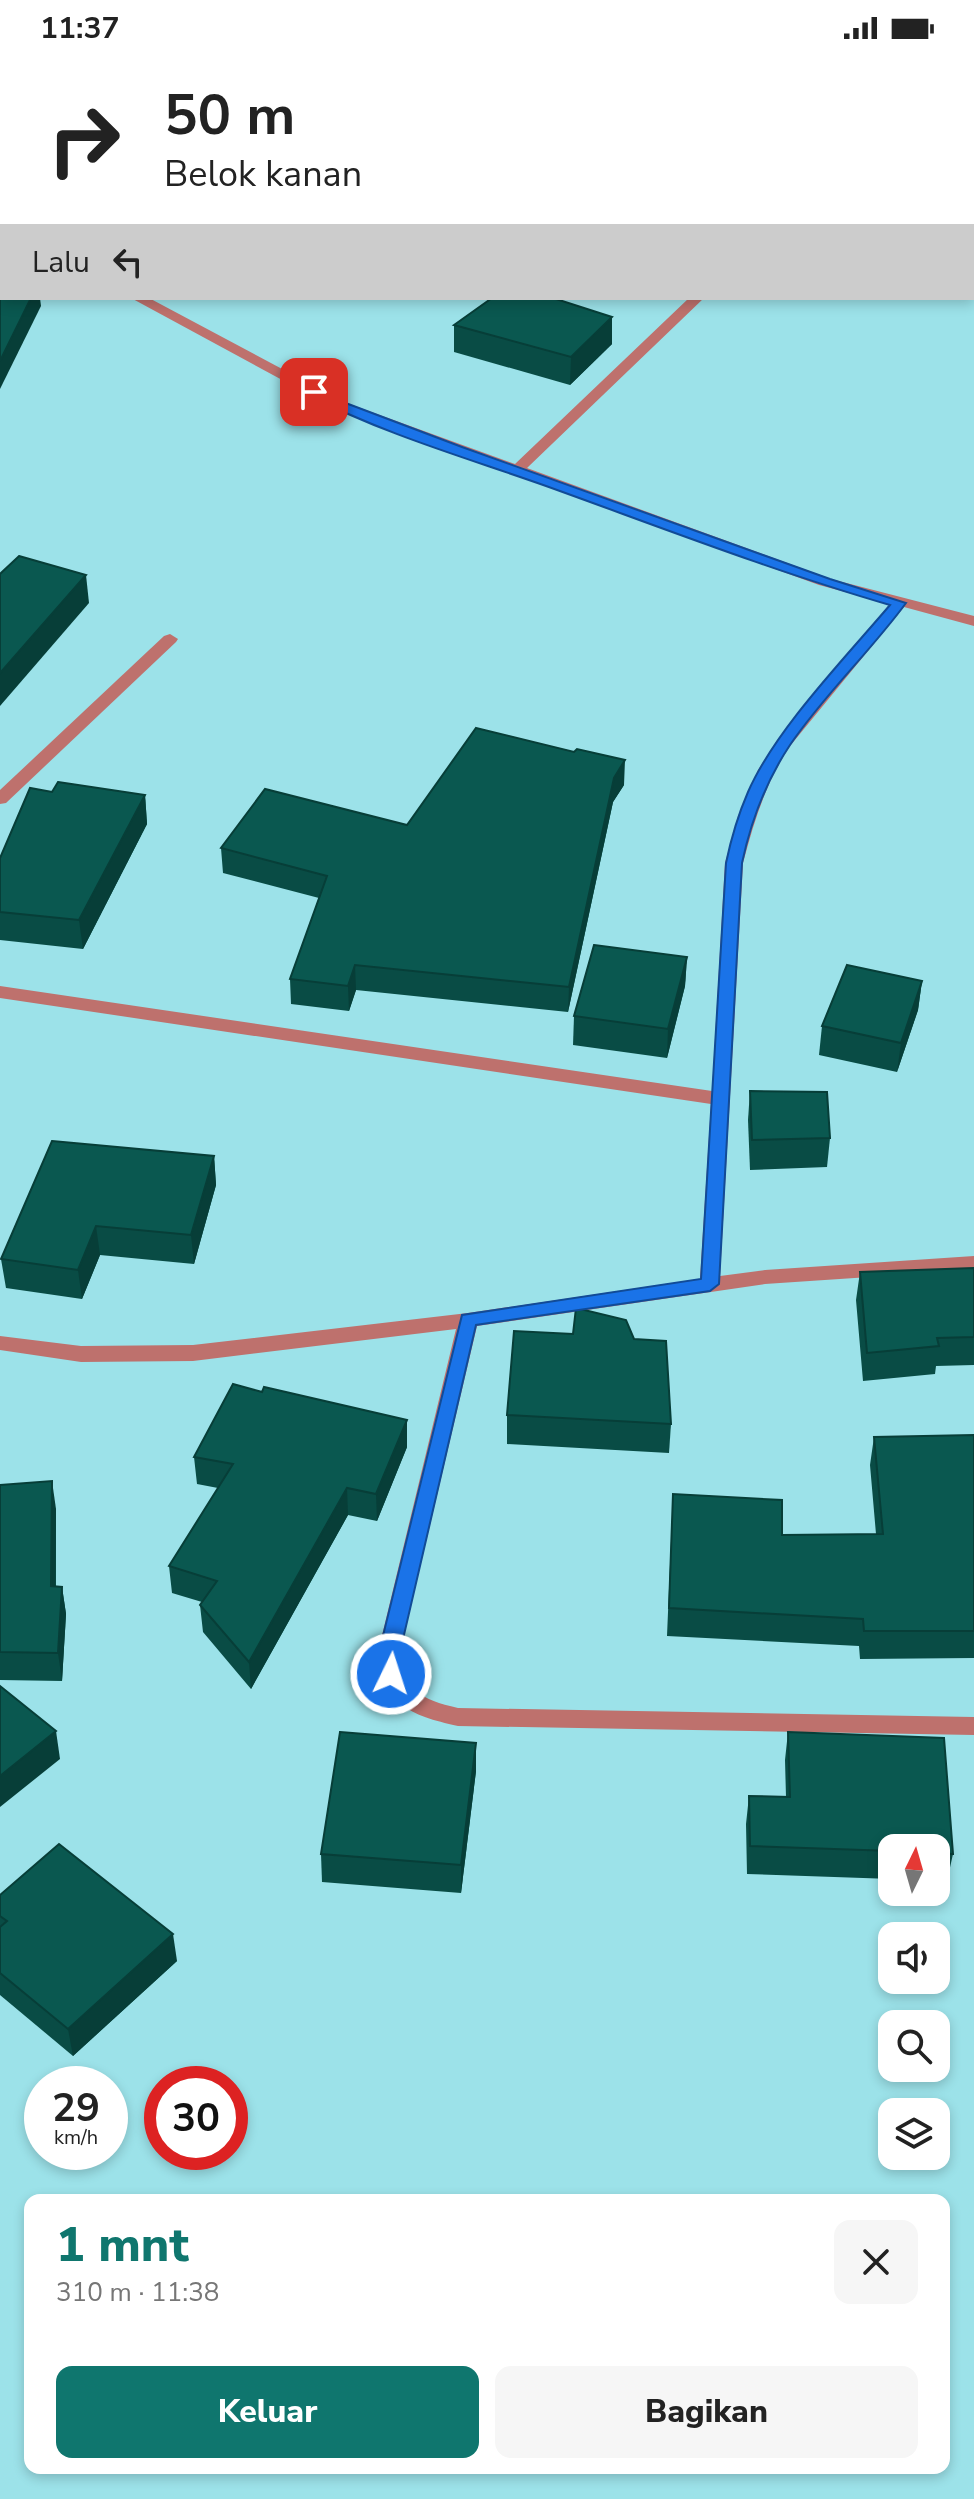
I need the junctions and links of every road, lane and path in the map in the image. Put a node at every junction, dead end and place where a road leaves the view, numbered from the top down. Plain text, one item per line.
1 (142, 300) edge
2 (695, 300) edge
3 (516, 471) junction
4 (899, 603) junction
5 (974, 621) edge
6 (170, 639) dead end
7 (4, 790) edge
8 (0, 992) edge
9 (721, 1099) junction
10 (974, 1263) edge
11 (710, 1284) junction
12 (468, 1320) junction
13 (0, 1343) edge
14 (974, 1726) edge

1 - 3 street
2 - 3 street
3 - 4 street
4 - 5 street
4 - 9 street
6 - 7 street
8 - 9 street
9 - 11 street
10 - 11 street
11 - 12 street
12 - 13 street
12 - 14 street

